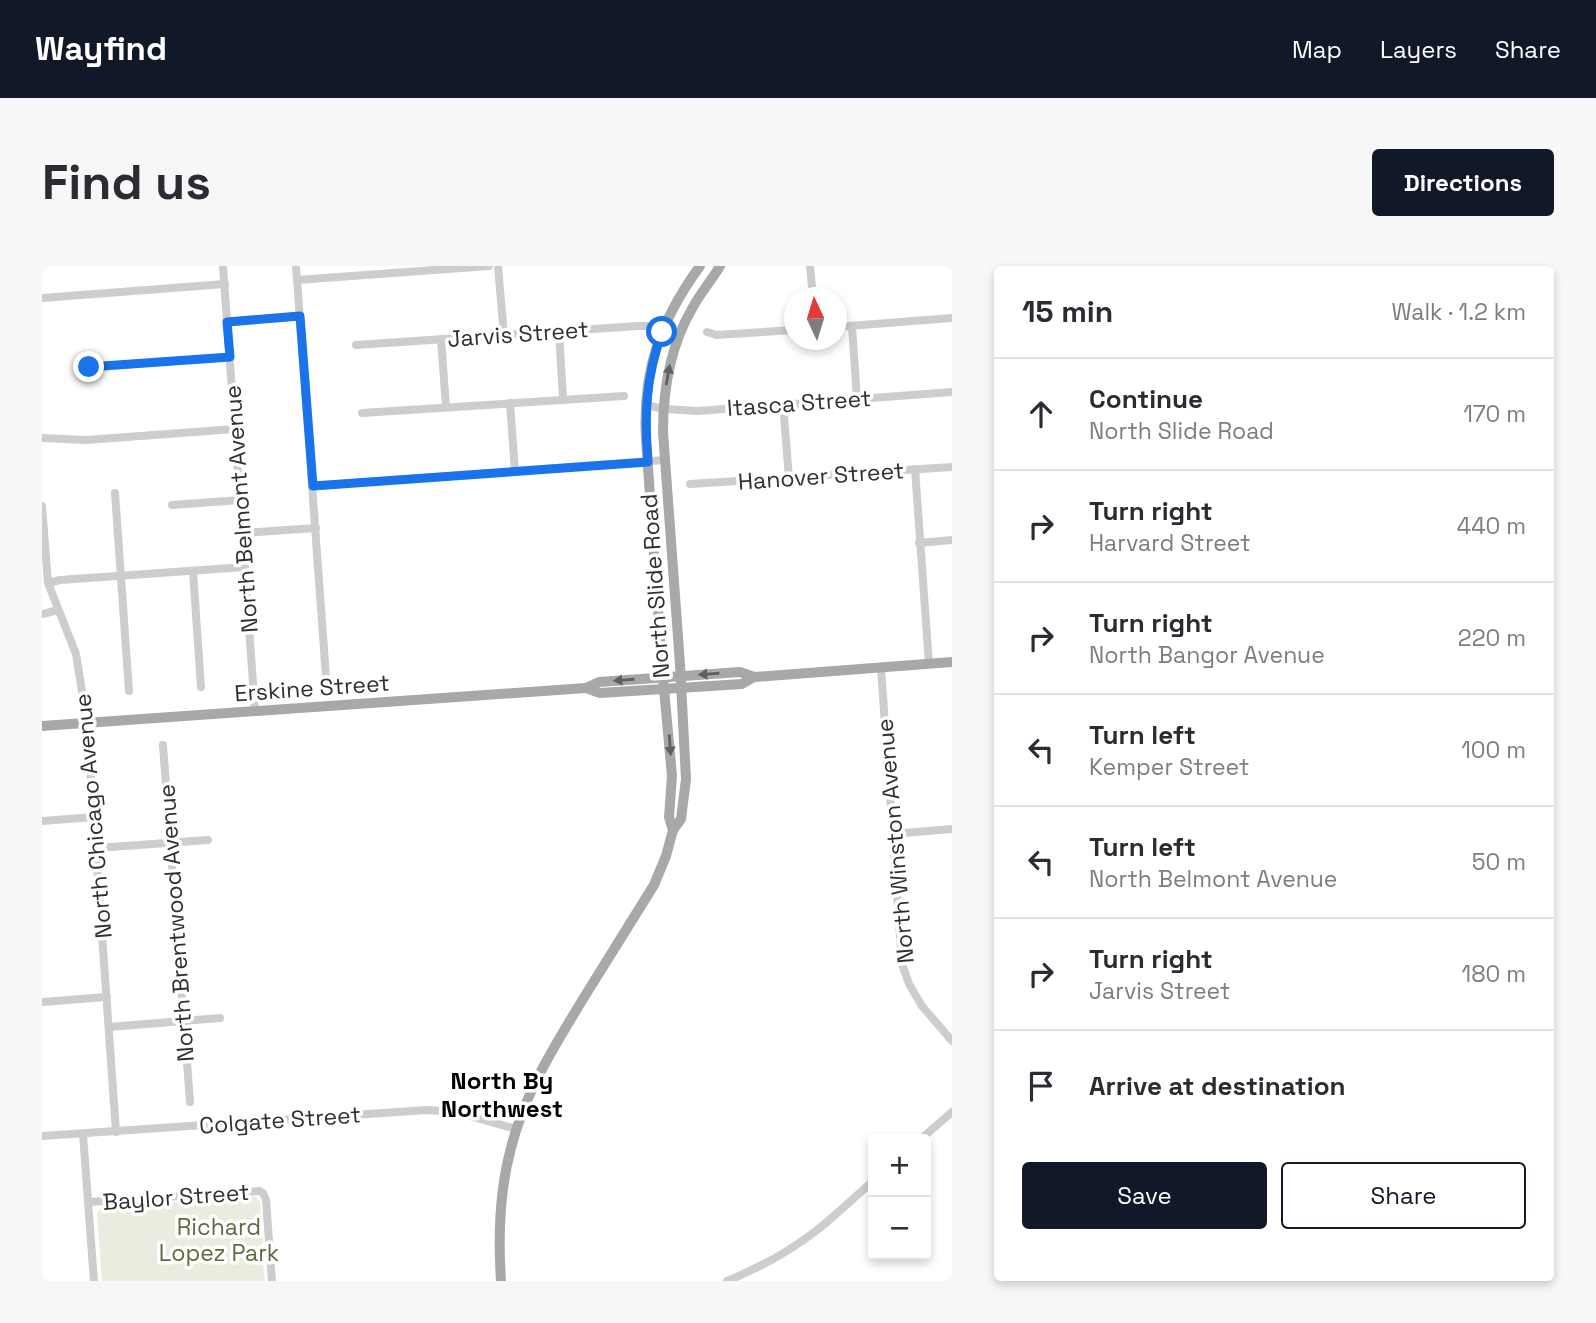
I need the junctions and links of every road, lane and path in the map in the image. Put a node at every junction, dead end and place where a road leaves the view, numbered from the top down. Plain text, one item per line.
1 (223, 266) edge
2 (296, 266) edge
3 (489, 266) edge
4 (498, 266) edge
5 (700, 266) edge
6 (810, 266) edge
7 (414, 269) edge
8 (718, 271) edge
9 (297, 279) junction
10 (225, 284) junction
11 (812, 287) edge
12 (42, 298) edge
13 (300, 316) junction
14 (952, 318) edge
15 (227, 322) junction
16 (847, 326) edge
17 (852, 326) junction
18 (784, 331) edge
19 (559, 332) junction
20 (662, 332) junction
21 (707, 332) dead end
22 (503, 335) junction
23 (678, 339) junction
24 (441, 340) junction
25 (356, 345) dead end
26 (230, 357) junction
27 (89, 367) dead end
28 (952, 392) edge
29 (624, 396) dead end
30 (563, 399) junction
31 (857, 399) junction
32 (510, 403) junction
33 (783, 404) junction
34 (646, 405) junction
35 (446, 407) junction
36 (664, 409) junction
37 (362, 414) dead end
38 (235, 429) junction
39 (42, 438) edge
40 (665, 460) junction
41 (648, 462) junction
42 (952, 467) edge
43 (915, 469) junction
44 (515, 472) junction
45 (789, 478) junction
46 (690, 484) dead end
47 (313, 486) junction
48 (115, 492) dead end
49 (240, 500) junction
50 (172, 505) dead end
51 (42, 506) edge
52 (316, 528) junction
53 (242, 533) junction
54 (952, 540) edge
55 (919, 543) junction
56 (672, 556) junction
57 (654, 558) junction
58 (245, 567) junction
59 (193, 571) junction
60 (120, 576) junction
61 (48, 583) junction
62 (58, 610) junction
63 (42, 614) edge
64 (952, 662) edge
65 (929, 664) junction
66 (881, 668) junction
67 (681, 676) junction
68 (326, 677) dead end
69 (663, 677) junction
70 (754, 677) junction
71 (201, 687) dead end
72 (586, 688) junction
73 (681, 688) junction
74 (665, 689) junction
75 (129, 691) dead end
76 (255, 711) junction
77 (87, 723) junction
78 (42, 726) edge
79 (163, 745) dead end
80 (94, 817) junction
81 (42, 821) edge
82 (952, 829) edge
83 (673, 830) junction
84 (892, 834) junction
85 (208, 840) dead end
86 (170, 842) junction
87 (97, 848) junction
88 (107, 997) junction
89 (42, 1002) edge
90 (220, 1018) dead end
91 (184, 1021) junction
92 (109, 1027) junction
93 (952, 1041) edge
94 (190, 1102) dead end
95 (952, 1112) edge
96 (516, 1129) junction
97 (116, 1132) junction
98 (83, 1134) junction
99 (927, 1134) edge
100 (42, 1136) edge
101 (868, 1185) edge
102 (88, 1202) junction
103 (94, 1281) edge
104 (272, 1281) edge
105 (501, 1281) edge
106 (727, 1281) edge

1 - 10 street, North Belmont Avenue
2 - 9 street
3 - 7 street
4 - 22 street
5 - 8 street
5 - 20 main road, North Slide Road
6 - 11 street
7 - 9 street
8 - 23 main road, North Slide Road
9 - 13 street
10 - 12 street
10 - 15 street, North Belmont Avenue
13 - 15 street
13 - 47 street
14 - 17 street
15 - 26 street, North Belmont Avenue
16 - 17 street
17 - 31 street
18 - 21 street
19 - 20 street, Jarvis Street
19 - 22 street, Jarvis Street
19 - 30 street
20 - 23 street, Jarvis Street
20 - 34 main road, North Slide Road
22 - 24 street, Jarvis Street
36 -> 23 main road, North Slide Road
24 - 25 street, Jarvis Street
24 - 35 street
26 - 27 street
26 - 38 street, North Belmont Avenue
28 - 31 street, Itasca Street
29 - 30 street
30 - 32 street
31 - 33 street, Itasca Street
32 - 35 street
32 - 44 street
33 - 36 street, Itasca Street
33 - 45 street
34 - 36 street, Itasca Street
34 - 41 main road, North Slide Road
35 - 37 street
36 - 40 main road, North Slide Road
38 - 39 street
38 - 49 street, North Belmont Avenue
40 - 41 street
40 - 56 main road, North Slide Road
41 - 44 street
41 - 57 main road, North Slide Road
42 - 43 street, Hanover Street
43 - 45 street, Hanover Street
43 - 55 street
44 - 47 street
45 - 46 street, Hanover Street
47 - 52 street
48 - 60 street
49 - 50 street
49 - 53 street, North Belmont Avenue
51 - 61 street, North Chicago Avenue
52 - 53 street
52 - 68 street
53 - 58 street, North Belmont Avenue
54 - 55 street
55 - 65 street
56 - 57 main road
56 - 67 main road, North Slide Road
57 - 69 main road, North Slide Road
58 - 59 street
58 - 76 street, North Belmont Avenue
59 - 60 street
59 - 71 street
60 - 61 street
60 - 75 street
61 - 62 street, North Chicago Avenue
62 - 63 street
62 - 77 street, North Chicago Avenue
64 - 65 main road, Erskine Street
65 - 66 main road, Erskine Street
66 - 70 main road, Erskine Street
66 - 84 street, North Winston Avenue
67 - 69 main road, Erskine Street
70 -> 67 main road, Erskine Street
67 - 73 main road, North Slide Road
69 -> 72 main road, Erskine Street
69 - 74 main road, North Slide Road
70 - 73 main road, Erskine Street
72 - 74 main road, Erskine Street
72 - 76 main road, Erskine Street
73 - 74 main road, Erskine Street
73 - 83 main road, North Slide Road
74 -> 83 main road, North Slide Road
76 - 77 main road, Erskine Street
77 - 78 main road, Erskine Street
77 - 80 street, North Chicago Avenue
79 - 86 street, North Brentwood Avenue
80 - 81 street
80 - 87 street, North Chicago Avenue
82 - 84 street
83 - 96 main road, North Slide Road
84 - 93 street, North Winston Avenue
85 - 86 street
86 - 87 street
86 - 91 street, North Brentwood Avenue
87 - 88 street, North Chicago Avenue
88 - 89 street
88 - 92 street, North Chicago Avenue
90 - 91 street
91 - 92 street
91 - 94 street, North Brentwood Avenue
92 - 97 street, North Chicago Avenue
95 - 99 street
96 - 97 street, Colgate Street
96 - 105 main road, North Slide Road
97 - 98 street, Colgate Street
98 - 100 street, Colgate Street
98 - 102 street
101 - 106 street
102 - 103 street
102 - 104 street, Baylor Street

